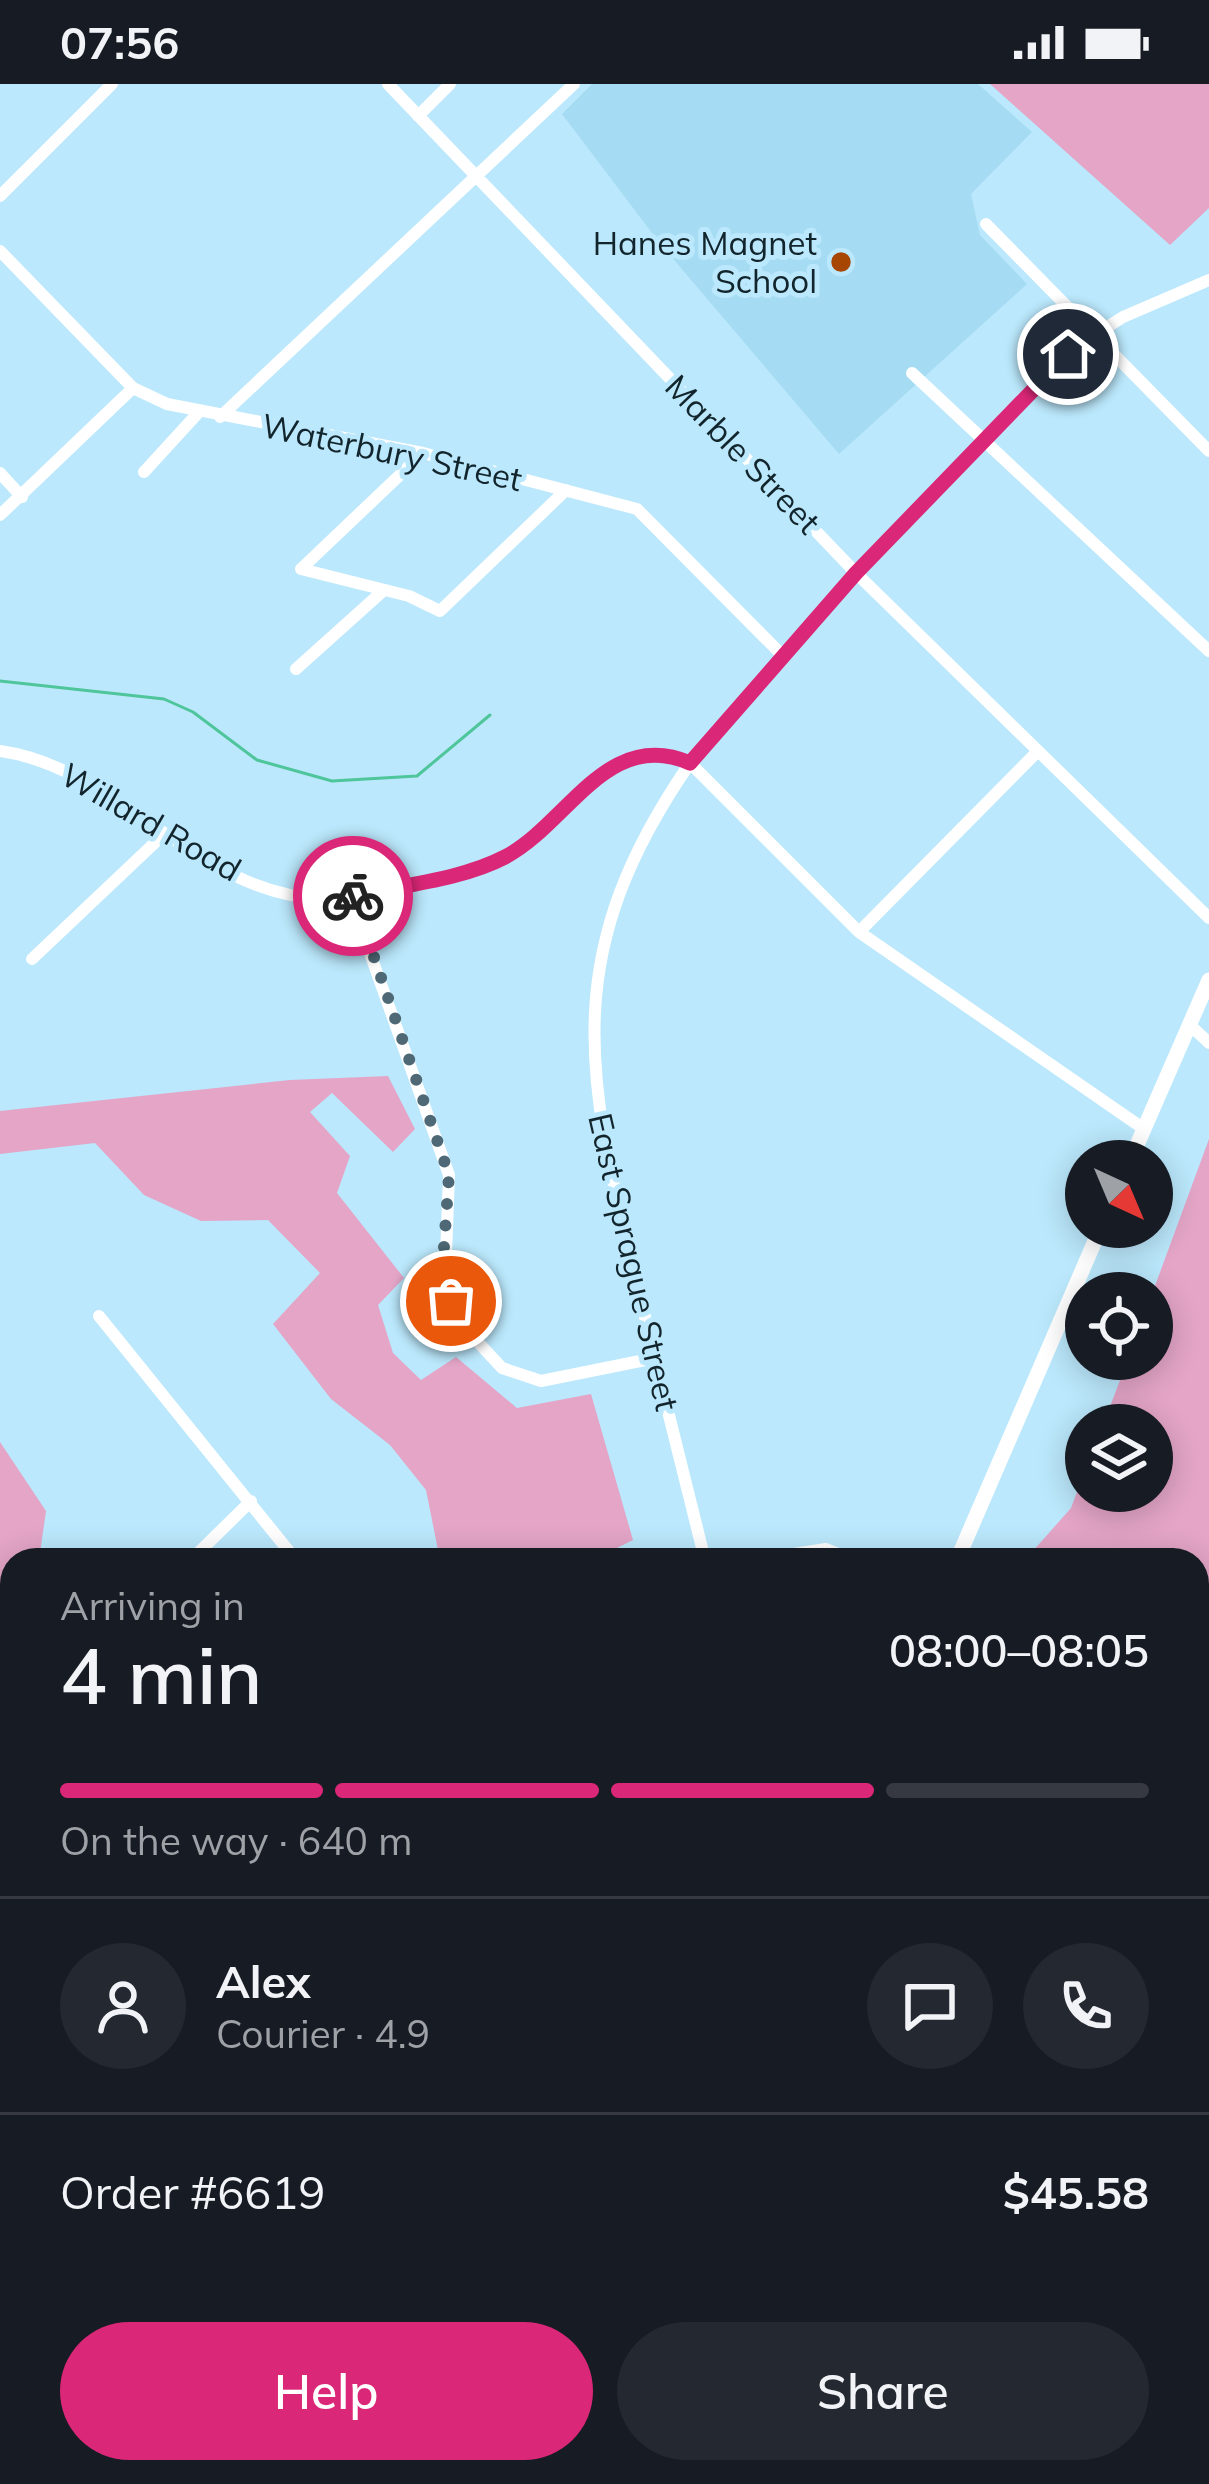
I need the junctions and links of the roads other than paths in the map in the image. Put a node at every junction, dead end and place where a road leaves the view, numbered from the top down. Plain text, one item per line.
1 (112, 84) edge
2 (388, 84) edge
3 (450, 84) edge
4 (574, 84) edge
5 (418, 116) junction
6 (472, 176) junction
7 (0, 196) edge
8 (986, 224) dead end
9 (0, 250) edge
10 (1209, 280) edge
11 (1095, 332) junction
12 (912, 373) dead end
13 (133, 388) junction
14 (198, 413) junction
15 (220, 417) junction
16 (980, 441) junction
17 (1209, 451) edge
18 (423, 453) junction
19 (144, 472) dead end
20 (0, 473) edge
21 (566, 490) junction
22 (22, 497) junction
23 (0, 515) edge
24 (856, 573) junction
25 (384, 590) junction
26 (1209, 652) edge
27 (783, 656) junction
28 (296, 669) dead end
29 (0, 751) edge
30 (1036, 752) junction
31 (690, 763) junction
32 (163, 835) junction
33 (350, 897) junction
34 (1209, 918) edge
35 (859, 932) junction
36 (32, 959) dead end
37 (1209, 980) edge
38 (1190, 1025) junction
39 (1209, 1043) edge
40 (1144, 1129) junction
41 (1139, 1140) edge
42 (1092, 1248) edge
43 (99, 1316) dead end
44 (655, 1358) junction
45 (251, 1501) junction
46 (203, 1548) edge
47 (287, 1548) edge
48 (702, 1548) edge
49 (962, 1548) edge

1 - 7 street
2 - 5 street, Marble Street
3 - 5 street
4 - 6 street
5 - 6 street, Marble Street
6 - 15 street
6 - 24 street, Marble Street
8 - 11 street
9 - 13 street, Waterbury Street
10 - 11 street, East Sprague Street
11 - 16 street, East Sprague Street
11 - 17 street
12 - 16 street
13 - 14 street, Waterbury Street
13 - 22 street
14 - 15 street, Waterbury Street
14 - 19 street
15 - 18 street, Waterbury Street
16 - 24 street, East Sprague Street
16 - 26 street
18 - 21 street, Waterbury Street
18 - 25 street
20 - 22 street
21 - 25 street
21 - 27 street, Waterbury Street
22 - 23 street
24 - 27 street, East Sprague Street
24 - 30 street, Marble Street
25 - 28 street
27 - 31 street, East Sprague Street
29 - 32 street, Willard Road
30 - 34 street, Marble Street
30 - 35 street
31 - 33 street, Willard Road
31 - 35 street
31 - 44 street, East Sprague Street
32 - 33 street, Willard Road
32 - 36 street
33 - 44 street
35 - 40 street
37 - 38 main road
38 - 39 street
38 - 40 main road
40 - 41 main road
42 - 49 main road
43 - 45 street
44 - 48 street, East Sprague Street
45 - 46 street
45 - 47 street

